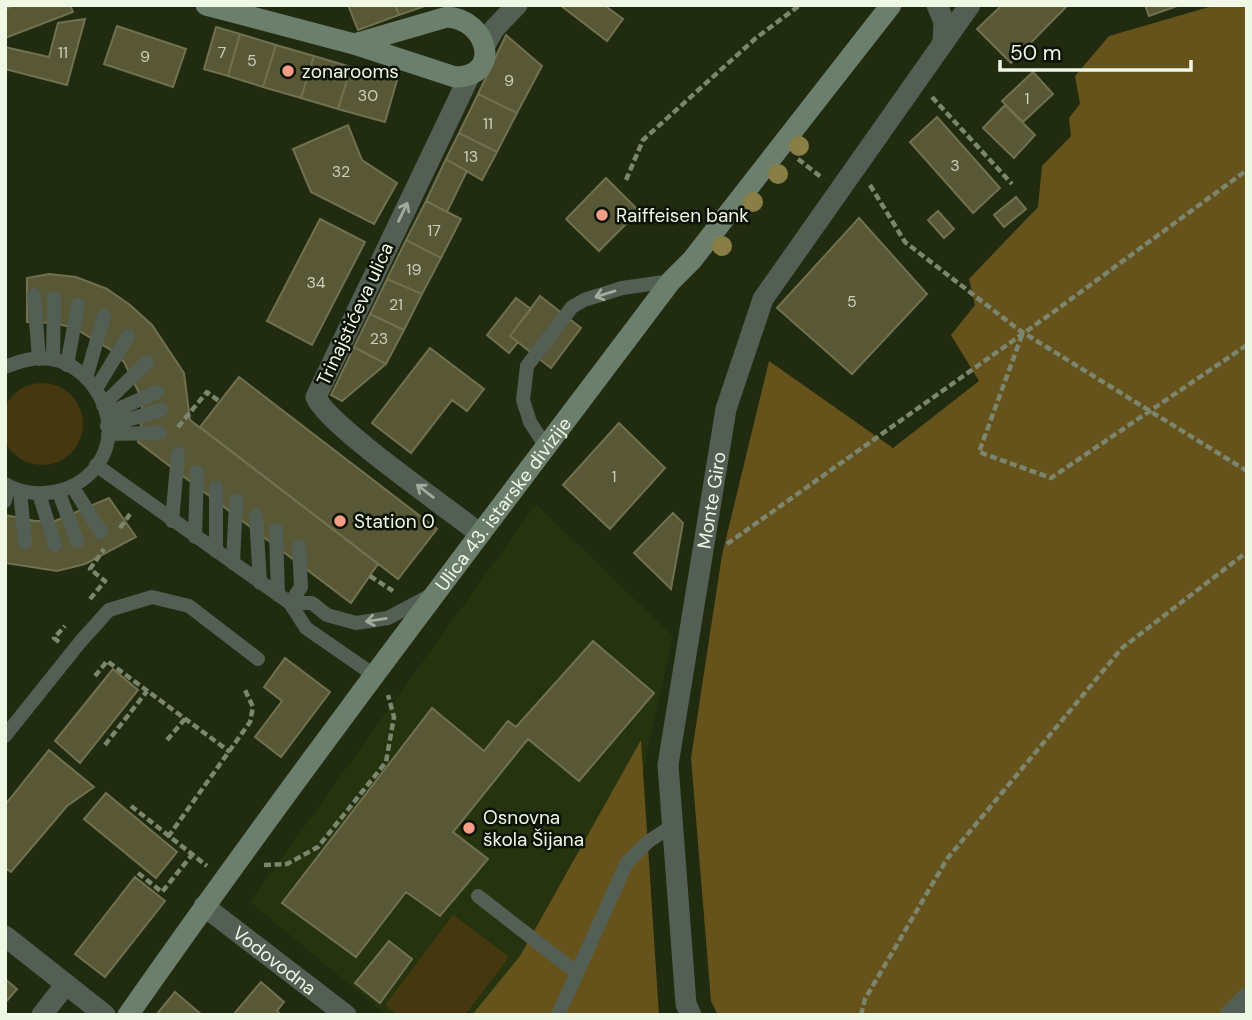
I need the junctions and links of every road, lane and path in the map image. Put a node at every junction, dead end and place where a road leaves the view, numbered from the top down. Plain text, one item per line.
1 (206, 5) edge
2 (517, 5) edge
3 (800, 5) edge
4 (891, 5) edge
5 (937, 5) edge
6 (970, 5) edge
7 (445, 11) edge
8 (943, 43) junction
9 (354, 44) junction
10 (485, 45) junction
11 (468, 77) junction
12 (916, 81) junction
13 (794, 156) dead end
14 (858, 163) junction
15 (1247, 170) edge
16 (626, 180) dead end
17 (1012, 184) dead end
18 (838, 191) junction
19 (671, 281) junction
20 (34, 295) dead end
21 (54, 298) dead end
22 (78, 306) dead end
23 (104, 316) dead end
24 (1022, 335) junction
25 (128, 337) dead end
26 (1247, 345) edge
27 (53, 361) junction
28 (147, 362) dead end
29 (5, 367) edge
30 (91, 383) junction
31 (157, 392) dead end
32 (220, 402) dead end
33 (161, 410) dead end
34 (1149, 410) junction
35 (106, 420) junction
36 (167, 432) joint
37 (546, 447) junction
38 (178, 454) dead end
39 (96, 465) junction
40 (1247, 471) edge
41 (197, 472) dead end
42 (216, 488) dead end
43 (10, 490) edge
44 (65, 490) junction
45 (40, 494) junction
46 (236, 501) dead end
47 (130, 514) dead end
48 (256, 516) dead end
49 (172, 521) junction
50 (118, 530) dead end
51 (276, 530) dead end
52 (479, 533) junction
53 (106, 535) joint
54 (195, 537) junction
55 (77, 541) dead end
56 (26, 542) dead end
57 (55, 545) dead end
58 (299, 547) dead end
59 (216, 551) junction
60 (1247, 552) edge
61 (701, 562) junction
62 (233, 563) junction
63 (370, 576) dead end
64 (260, 583) junction
65 (393, 591) dead end
66 (437, 592) junction
67 (284, 599) junction
68 (88, 600) dead end
69 (71, 619) dead end
70 (71, 653) junction
71 (258, 659) dead end
72 (373, 675) junction
73 (95, 676) dead end
74 (245, 690) dead end
75 (147, 691) junction
76 (388, 694) dead end
77 (185, 719) junction
78 (5, 736) edge
79 (167, 740) dead end
80 (105, 745) dead end
81 (230, 752) junction
82 (131, 806) dead end
83 (672, 826) junction
84 (169, 837) junction
85 (191, 856) junction
86 (264, 865) dead end
87 (210, 868) dead end
88 (138, 873) dead end
89 (478, 896) dead end
90 (204, 906) junction
91 (5, 936) edge
92 (577, 973) junction
93 (66, 984) junction
94 (1247, 998) edge
95 (42, 1015) edge
96 (105, 1015) edge
97 (128, 1015) edge
98 (346, 1015) edge
99 (558, 1015) edge
100 (691, 1015) edge
101 (861, 1015) edge
102 (1230, 1015) edge

1 - 9 main road
2 - 10 street
3 - 16 path
4 - 19 main road, Ulica 43. istarske divizije
5 - 8 street
6 - 8 street, Monte Giro
7 - 9 main road
7 - 10 main road
8 - 12 street, Monte Giro
9 - 11 main road
10 - 11 main road
52 -> 11 street, Trinajstićeva ulica
12 - 14 street, Monte Giro
12 - 17 path
13 - 18 path
14 - 18 street, Monte Giro
14 - 34 path
15 - 24 path
18 - 61 street, Monte Giro
19 - 37 main road, Ulica 43. istarske divizije
19 -> 37 lane
20 - 27 lane
21 - 27 lane
22 - 27 lane
23 - 30 lane
24 - 34 path
24 - 61 path
25 - 30 lane
26 - 34 path
27 - 29 lane
27 - 30 lane
28 - 35 lane
30 - 35 lane
31 - 35 lane
32 - 36 path
33 - 35 lane
34 - 40 path
35 - 36 lane
35 - 39 lane
37 - 52 main road, Ulica 43. istarske divizije
38 - 49 lane
39 - 44 lane
39 - 49 lane
41 - 54 lane
42 - 59 lane
43 - 45 lane
43 - 56 lane
44 - 45 lane
44 - 53 lane
44 - 55 lane
45 - 57 lane
46 - 62 lane
47 - 50 path
48 - 64 lane
49 - 54 lane
51 - 67 lane
52 - 66 main road, Ulica 43. istarske divizije
53 - 68 path
54 - 59 lane
58 - 67 lane
59 - 62 lane
60 - 101 path
61 - 83 street, Monte Giro
62 - 64 lane
63 - 65 path
64 - 67 lane
66 -> 67 lane
66 - 72 main road, Ulica 43. istarske divizije
67 - 72 lane
69 - 70 path
70 - 71 lane
70 - 78 lane
72 - 90 main road, Ulica 43. istarske divizije
73 - 75 path
74 - 81 path
75 - 77 path
75 - 80 path
76 - 86 path
77 - 79 path
77 - 81 path
81 - 84 path
82 - 84 path
83 - 92 lane
83 - 100 street, Monte Giro
84 - 85 path
85 - 87 path
85 - 88 path
89 - 92 lane
90 - 97 main road, Ulica 43. istarske divizije
90 - 98 street, Vodovodna
91 - 93 street
92 - 99 lane
93 - 95 street
93 - 96 street
94 - 102 street

